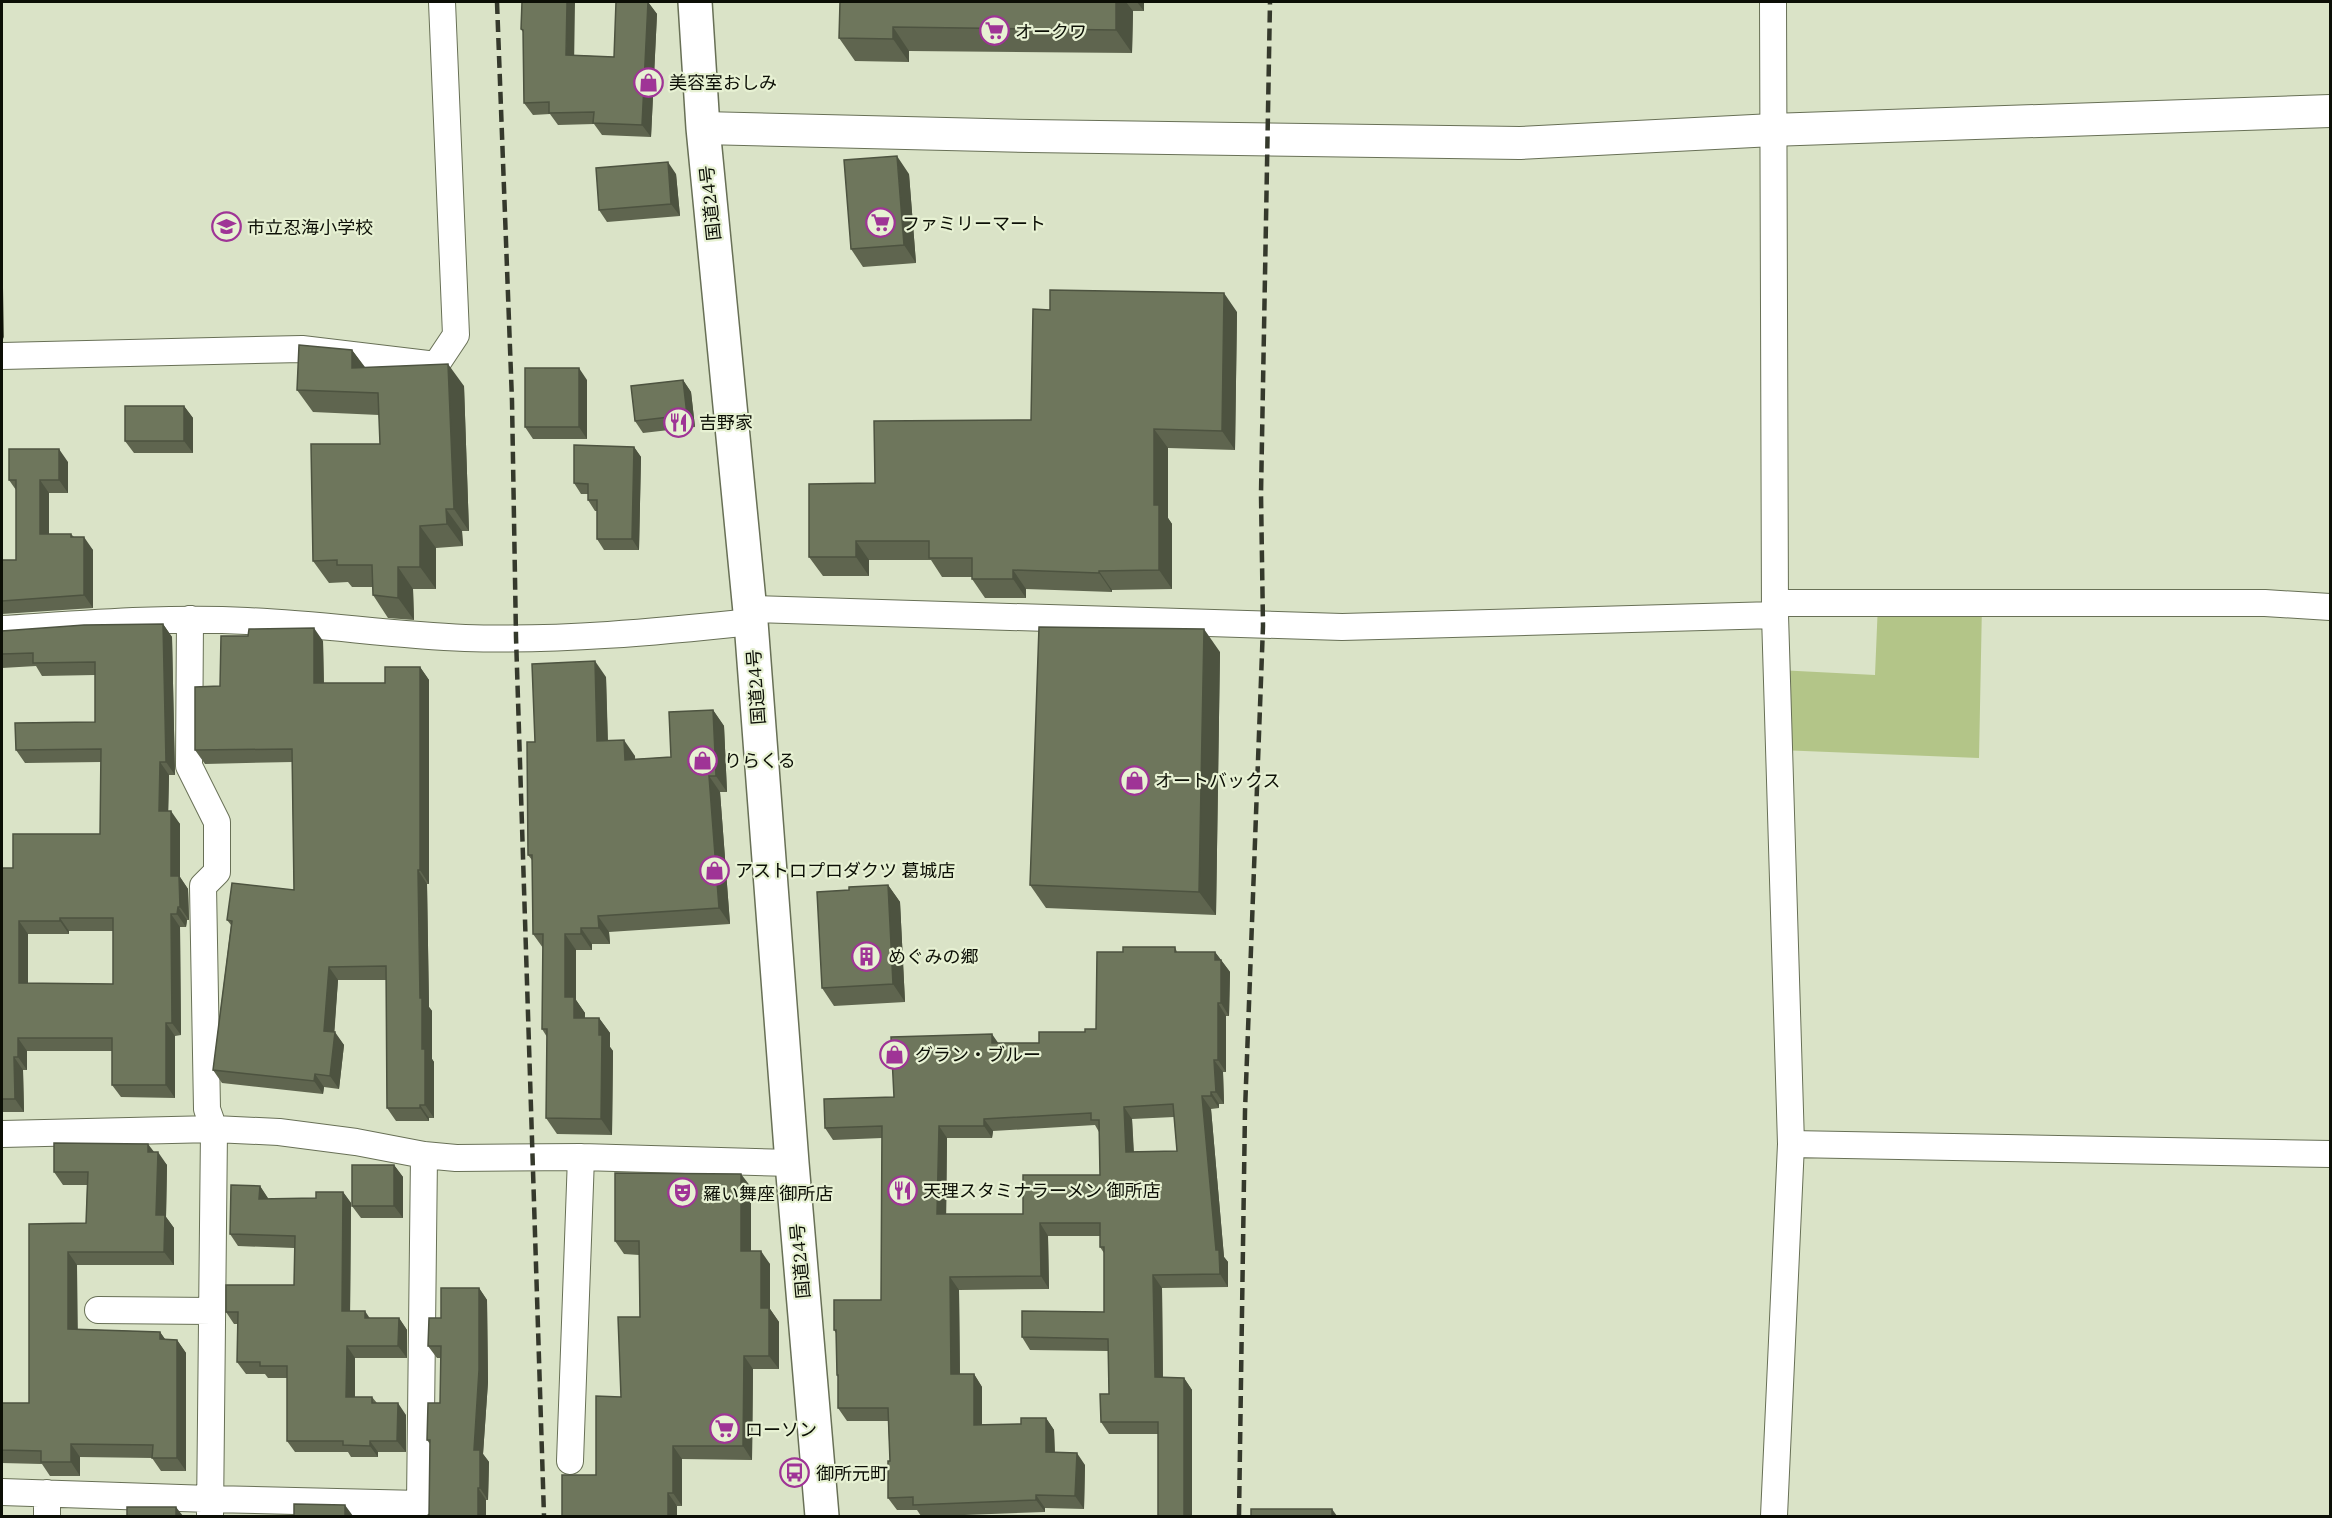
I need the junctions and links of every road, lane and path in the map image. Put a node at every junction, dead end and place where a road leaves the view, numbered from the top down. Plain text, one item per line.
1 (442, 2) edge
2 (695, 2) edge
3 (1773, 2) edge
4 (2331, 111) edge
5 (703, 128) junction
6 (1773, 130) junction
7 (2, 356) edge
8 (2331, 606) edge
9 (1775, 609) junction
10 (751, 615) junction
11 (190, 619) junction
12 (2, 629) edge
13 (214, 1130) junction
14 (2, 1134) edge
15 (1791, 1144) junction
16 (2331, 1154) edge
17 (424, 1155) junction
18 (581, 1157) junction
19 (792, 1162) junction
20 (98, 1310) dead end
21 (212, 1311) junction
22 (570, 1461) dead end
23 (2, 1492) edge
24 (47, 1505) edge
25 (210, 1508) edge
26 (822, 1516) edge
27 (1774, 1516) edge

1 - 7 street
2 - 5 highway, 国道24号
3 - 6 street
4 - 6 street
5 - 6 street
5 - 10 highway, 国道24号
6 - 9 street
8 - 9 street
9 - 10 street
9 - 15 street
10 - 11 street
10 - 19 highway, 国道24号
11 - 12 street
11 - 13 street
13 - 14 street
13 - 17 street
13 - 21 street
15 - 16 street
15 - 27 street
17 - 18 street
17 - 25 street
18 - 19 street
18 - 22 street
19 - 26 highway, 国道24号
20 - 21 street
21 - 25 street
23 - 24 street
24 - 25 street

